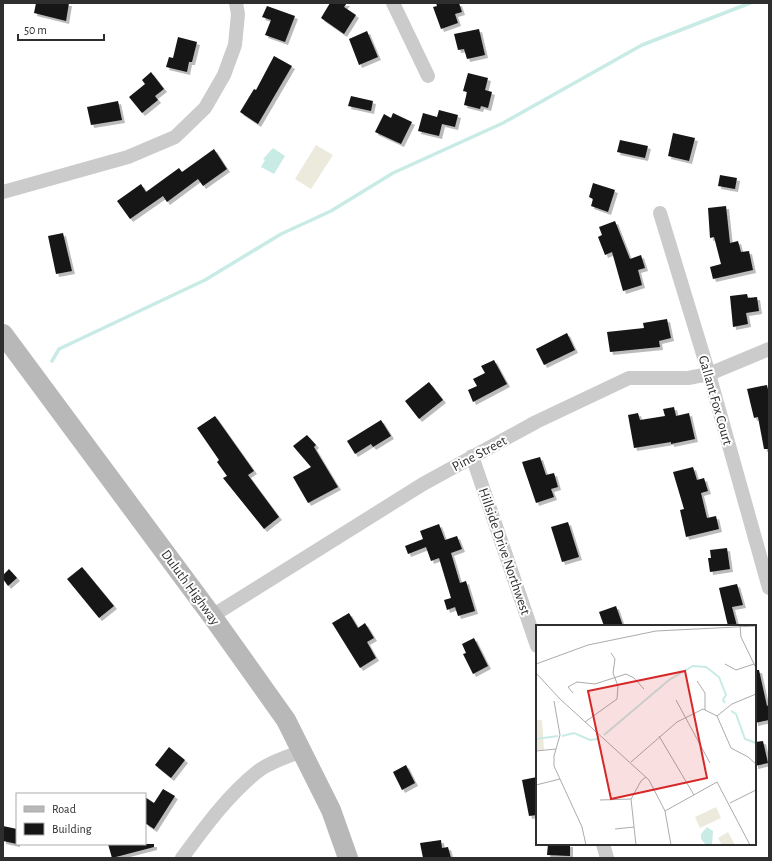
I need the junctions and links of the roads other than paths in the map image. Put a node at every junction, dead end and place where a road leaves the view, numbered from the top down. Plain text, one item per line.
1 (236, 3) edge
2 (393, 3) edge
3 (428, 76) dead end
4 (3, 192) edge
5 (660, 213) dead end
6 (3, 334) edge
7 (769, 349) edge
8 (709, 374) junction
9 (472, 456) junction
10 (769, 588) edge
11 (212, 616) junction
12 (536, 643) edge
13 (302, 751) junction
14 (603, 845) edge
15 (182, 858) edge
16 (348, 858) edge
17 (607, 858) edge

1 - 4 street
2 - 3 street
5 - 8 street, Gallant Fox Court
6 - 11 main road, Duluth Highway
7 - 8 street, Pine Street
8 - 9 street, Pine Street
8 - 10 street, Gallant Fox Court
9 - 11 street, Pine Street
9 - 12 street, Hillside Drive Northwest
11 - 13 main road, Duluth Highway
13 - 15 street
13 - 16 main road, Duluth Highway
14 - 17 street

